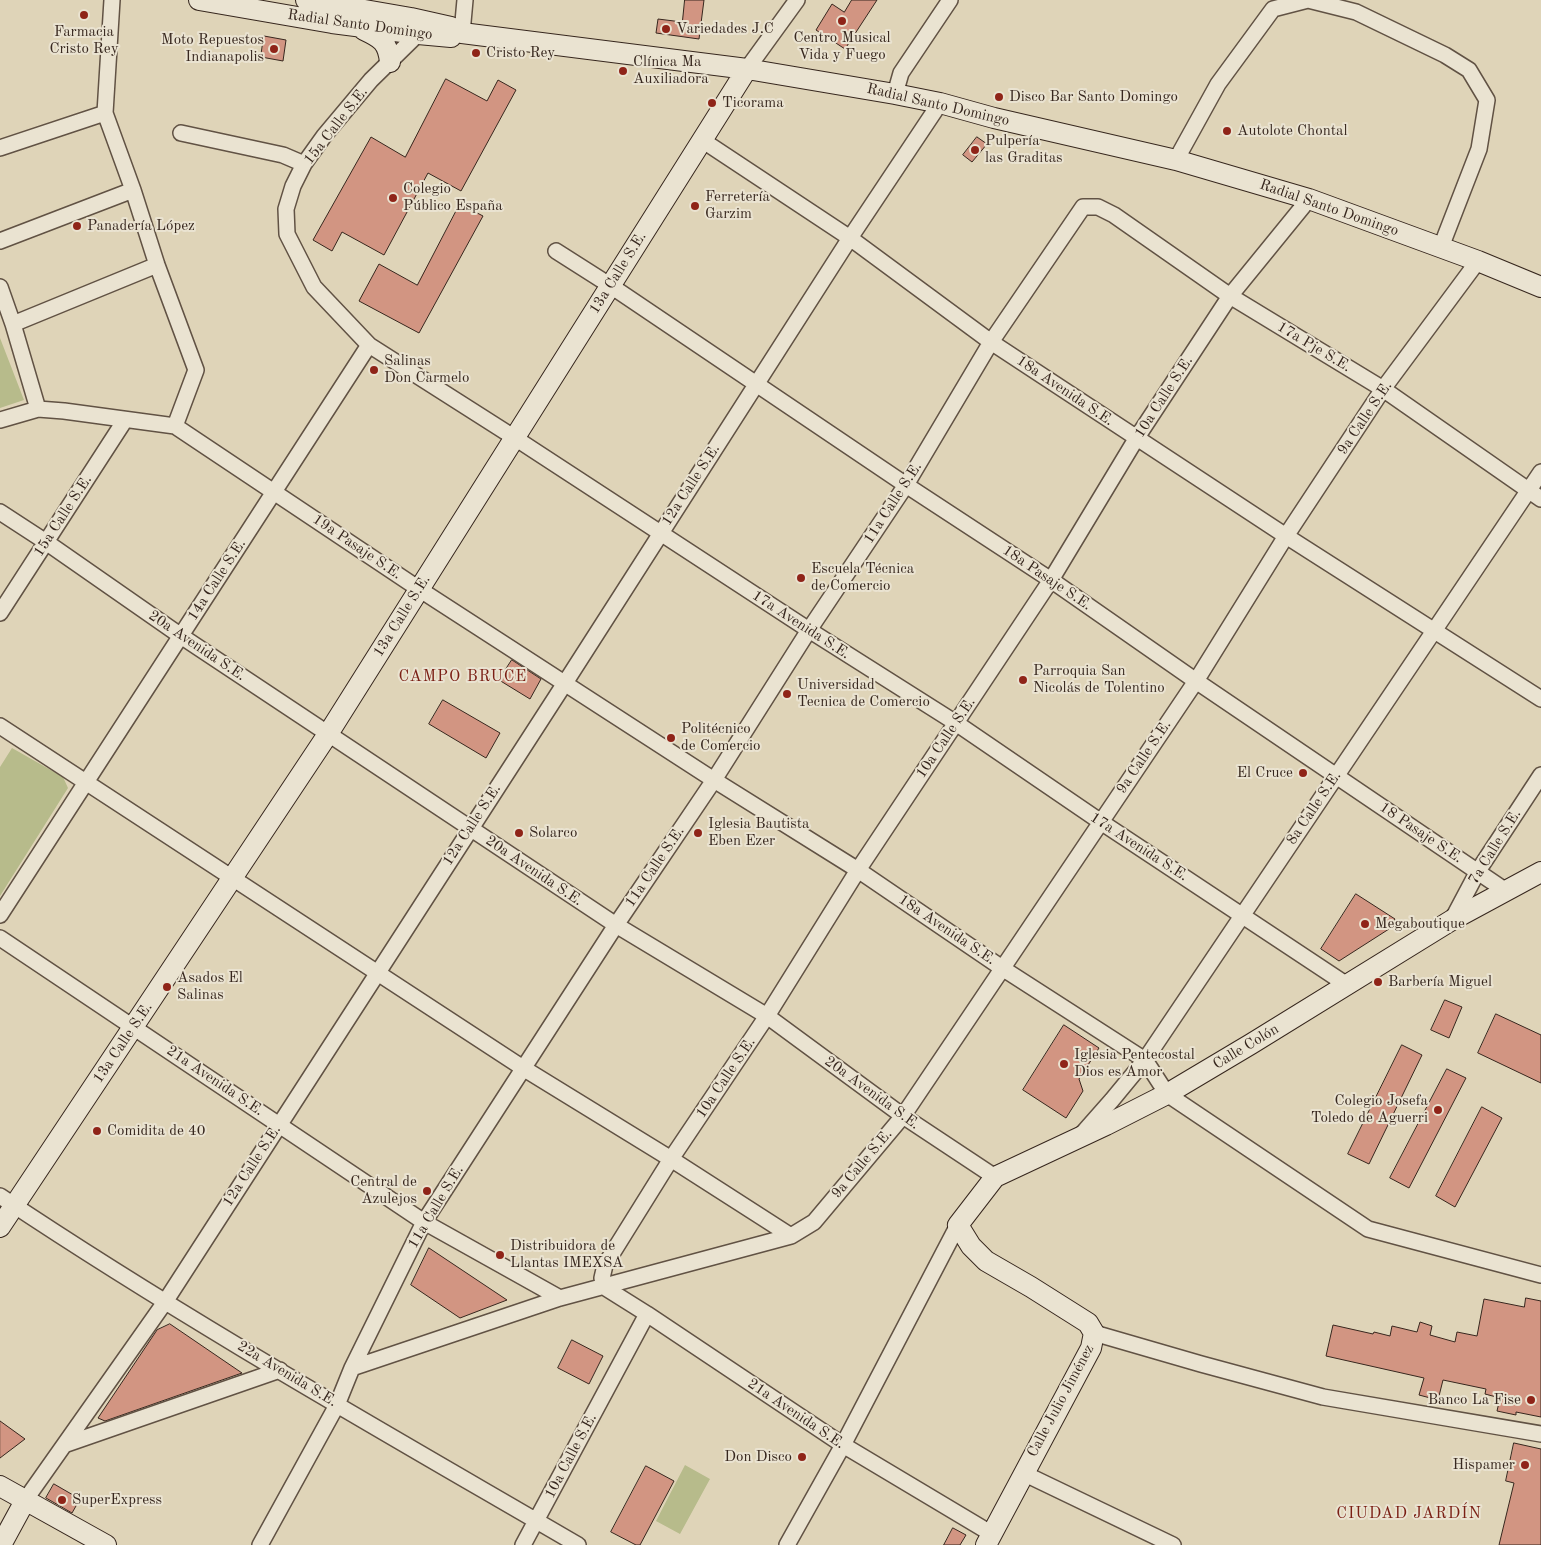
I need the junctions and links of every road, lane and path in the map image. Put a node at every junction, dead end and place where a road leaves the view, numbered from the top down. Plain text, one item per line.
1 (112, 0) edge
2 (199, 0) edge
3 (383, 0) edge
4 (465, 0) edge
5 (797, 0) edge
6 (950, 0) edge
7 (1308, 0) edge
8 (313, 5) edge
9 (289, 7) edge
10 (358, 26) junction
11 (415, 26) junction
12 (462, 33) junction
13 (390, 62) junction
14 (748, 69) junction
15 (894, 94) junction
16 (940, 103) junction
17 (105, 113) junction
18 (181, 133) dead end
19 (702, 140) junction
20 (0, 148) edge
21 (1176, 160) junction
22 (304, 164) junction
23 (133, 190) junction
24 (1309, 198) junction
25 (1083, 207) joint
26 (287, 234) joint
27 (850, 238) junction
28 (0, 241) edge
29 (1441, 247) junction
30 (556, 251) dead end
31 (1478, 261) junction
32 (157, 265) junction
33 (611, 286) junction
34 (0, 287) edge
35 (1541, 288) edge
36 (1230, 296) junction
37 (13, 324) junction
38 (991, 342) junction
39 (369, 346) junction
40 (756, 384) junction
41 (1383, 389) junction
42 (38, 409) junction
43 (0, 420) edge
44 (125, 420) junction
45 (175, 426) junction
46 (515, 438) junction
47 (1136, 439) junction
48 (1541, 472) edge
49 (906, 485) junction
50 (1528, 491) junction
51 (274, 492) junction
52 (1541, 499) edge
53 (0, 512) edge
54 (660, 533) junction
55 (1286, 536) junction
56 (46, 542) junction
57 (1052, 580) junction
58 (420, 589) junction
59 (0, 613) edge
60 (809, 630) junction
61 (1434, 631) junction
62 (181, 636) junction
63 (1196, 681) junction
64 (565, 683) junction
65 (1541, 699) edge
66 (956, 723) junction
67 (0, 726) edge
68 (328, 734) junction
69 (1336, 775) junction
70 (1541, 775) edge
71 (714, 780) junction
72 (86, 782) junction
73 (1101, 822) junction
74 (470, 828) junction
75 (858, 870) junction
76 (1478, 871) junction
77 (1541, 872) edge
78 (233, 878) junction
79 (1506, 891) junction
80 (0, 915) edge
81 (1242, 915) junction
82 (1452, 920) junction
83 (616, 925) junction
84 (0, 938) edge
85 (1002, 968) junction
86 (378, 972) junction
87 (1347, 985) junction
88 (767, 1016) junction
89 (134, 1026) junction
90 (1145, 1060) junction
91 (523, 1068) junction
92 (1167, 1094) junction
93 (903, 1116) junction
94 (279, 1124) junction
95 (1078, 1138) junction
96 (671, 1159) junction
97 (995, 1177) junction
98 (7, 1201) edge
99 (424, 1222) junction
100 (958, 1225) junction
101 (0, 1227) edge
102 (791, 1236) junction
103 (1541, 1274) edge
104 (604, 1287) junction
105 (560, 1298) junction
106 (165, 1302) junction
107 (647, 1314) junction
108 (1094, 1333) junction
109 (352, 1368) junction
110 (280, 1370) junction
111 (337, 1405) junction
112 (1541, 1434) edge
113 (64, 1445) junction
114 (843, 1445) junction
115 (1023, 1473) junction
116 (0, 1486) edge
117 (26, 1499) junction
118 (536, 1521) junction
119 (989, 1539) edge
120 (0, 1545) edge
121 (106, 1545) edge
122 (260, 1545) edge
123 (523, 1545) edge
124 (578, 1545) edge
125 (787, 1545) edge
126 (1172, 1545) edge

1 - 17 street
2 - 9 main road, Radial Santo Domingo
3 - 11 main road
4 - 12 street
5 - 14 street, 13a Calle S.E.
6 - 15 street
7 - 21 street
7 - 29 street
8 - 9 main road, Radial Santo Domingo
8 - 10 main road, Radial Santo Domingo
8 - 11 main road, Radial Santo Domingo
10 - 11 main road, Radial Santo Domingo
10 - 13 main road
11 - 12 main road, Radial Santo Domingo
11 - 13 street, 15a Calle S.E.
12 - 14 main road, Radial Santo Domingo
13 - 22 street, 15a Calle S.E.
14 - 15 main road, Radial Santo Domingo
14 - 19 main road, 13a Calle S.E.
15 - 16 main road, Radial Santo Domingo
16 - 21 main road, Radial Santo Domingo
16 - 27 street, 12a Calle S.E.
17 - 20 street
17 - 23 street
18 - 22 street
19 - 27 street, 18a Avenida S.E.
19 - 33 main road, 13a Calle S.E.
21 - 24 main road, Radial Santo Domingo
22 - 26 street, 15a Calle S.E.
23 - 28 street
23 - 32 street
24 - 29 main road, Radial Santo Domingo
24 - 36 street, 10a Calle S.E.
25 - 36 street, 17a Pje S.E.
25 - 38 street, 11a Calle S.E.
26 - 39 street, 17a Avenida S.E.
27 - 38 street, 18a Avenida S.E.
27 - 40 street, 12a Calle S.E.
29 - 31 main road, Radial Santo Domingo
30 - 33 street
31 - 35 main road, Radial Santo Domingo
31 - 41 street, 9a Calle S.E.
32 - 37 street
32 - 45 street
33 - 40 street
33 - 46 main road, 13a Calle S.E.
34 - 37 street
36 - 41 street, 17a Pje S.E.
36 - 47 street, 10a Calle S.E.
37 - 42 street
38 - 47 street, 18a Avenida S.E.
38 - 49 street, 11a Calle S.E.
39 - 46 street, 17a Avenida S.E.
39 - 51 street, 14a Calle S.E.
40 - 49 street, 18a Pasaje S.E.
40 - 54 street, 12a Calle S.E.
41 - 50 street, 17a Pje S.E.
41 - 55 street, 9a Calle S.E.
42 - 43 street, 19a Pasaje S.E.
42 - 44 street, 19a Pasaje S.E.
44 - 45 street, 19a Pasaje S.E.
44 - 56 street, 15a Calle S.E.
45 - 51 street, 19a Pasaje S.E.
46 - 54 street, 17a Avenida S.E.
46 - 58 main road, 13a Calle S.E.
47 - 55 street, 18a Avenida S.E.
47 - 57 street, 10a Calle S.E.
48 - 50 street, 8a Calle S.E.
49 - 57 street, 18a Pasaje S.E.
49 - 60 street, 11a Calle S.E.
50 - 52 street, 17a Pje S.E.
50 - 61 street, 8a Calle S.E.
51 - 58 street, 19a Pasaje S.E.
51 - 62 street, 14a Calle S.E.
53 - 56 street, 20a Avenida S.E.
54 - 60 street, 17a Avenida S.E.
54 - 64 street, 12a Calle S.E.
55 - 61 street, 18a Avenida S.E.
55 - 63 street, 9a Calle S.E.
56 - 59 street, 15a Calle S.E.
56 - 62 street, 20a Avenida S.E.
57 - 63 street, 18a Pasaje S.E.
57 - 66 street, 10a Calle S.E.
58 - 64 street, 19a Pasaje S.E.
58 - 68 main road, 13a Calle S.E.
60 - 66 street, 17a Avenida S.E.
60 - 71 street, 11a Calle S.E.
61 - 65 street, 18a Avenida S.E.
61 - 69 street, 8a Calle S.E.
62 - 68 street, 20a Avenida S.E.
62 - 72 street, 14a Calle S.E.
63 - 69 street, 18a Pasaje S.E.
63 - 73 street, 9a Calle S.E.
64 - 71 street, 19a Pasaje S.E.
64 - 74 street, 12a Calle S.E.
66 - 73 street, 17a Avenida S.E.
66 - 75 street, 10a Calle S.E.
67 - 72 street
68 - 74 street, 20a Avenida S.E.
68 - 78 main road, 13a Calle S.E.
69 - 76 street, 18 Pasaje S.E.
69 - 81 street, 8a Calle S.E.
70 - 76 street, 7a Calle S.E.
71 - 75 street, 18a Avenida S.E.
71 - 83 street, 11a Calle S.E.
72 - 78 street
72 - 80 street, 14a Calle S.E.
73 - 81 street, 17a Avenida S.E.
73 - 85 street, 9a Calle S.E.
74 - 83 street, 20a Avenida S.E.
74 - 86 street, 12a Calle S.E.
75 - 85 street, 18a Avenida S.E.
75 - 88 street, 10a Calle S.E.
76 - 79 street, 18 Pasaje S.E.
76 - 82 street, 7a Calle S.E.
77 - 79 main road, Calle Colón
78 - 86 street
78 - 89 main road, 13a Calle S.E.
79 - 82 main road, Calle Colón
81 - 87 street, 17a Avenida S.E.
81 - 90 street, 8a Calle S.E.
82 - 87 main road, Calle Colón
83 - 88 street, 20a Avenida S.E.
83 - 91 street, 11a Calle S.E.
84 - 89 street, 21a Avenida S.E.
85 - 90 street, 18a Avenida S.E.
85 - 93 street, 9a Calle S.E.
86 - 91 street
86 - 94 street, 12a Calle S.E.
87 - 92 main road, Calle Colón
88 - 93 street, 20a Avenida S.E.
88 - 96 street, 10a Calle S.E.
89 - 94 street, 21a Avenida S.E.
89 - 98 main road, 13a Calle S.E.
90 - 92 street, 18a Avenida S.E.
90 - 95 street, 8a Calle S.E.
91 - 96 street
91 - 99 street, 11a Calle S.E.
92 - 95 main road, Calle Colón
92 - 103 street
93 - 97 street, 20a Avenida S.E.
93 - 102 street, 9a Calle S.E.
94 - 99 street, 21a Avenida S.E.
94 - 106 street, 12a Calle S.E.
95 - 97 main road, Calle Colón
96 - 102 street
96 - 104 street, 10a Calle S.E.
97 - 100 main road, Calle Colón
98 - 101 main road, 13a Calle S.E.
98 - 106 street, 22a Avenida S.E.
99 - 105 street, 21a Avenida S.E.
99 - 109 street, 11a Calle S.E.
100 - 108 main road, Calle Julio Jiménez
100 - 114 street
102 - 104 street, 9a Calle S.E.
104 - 105 street, 9a Calle S.E.
104 - 107 street, 21a Avenida S.E.
105 - 109 street, 9a Calle S.E.
106 - 110 street, 22a Avenida S.E.
106 - 113 street, 12a Calle S.E.
107 - 114 street, 21a Avenida S.E.
107 - 118 street, 10a Calle S.E.
108 - 112 street
108 - 115 main road, Calle Julio Jiménez
109 - 111 street, 11a Calle S.E.
110 - 111 street, 22a Avenida S.E.
110 - 113 street
111 - 118 street, 22a Avenida S.E.
111 - 122 street, 11a Calle S.E.
113 - 117 street, 12a Calle S.E.
114 - 119 street, 21a Avenida S.E.
114 - 125 street
115 - 119 main road, Calle Julio Jiménez
115 - 126 street
116 - 117 main road
117 - 120 main road, 12a Calle S.E.
117 - 121 main road
118 - 123 street, 10a Calle S.E.
118 - 124 street, 22a Avenida S.E.

